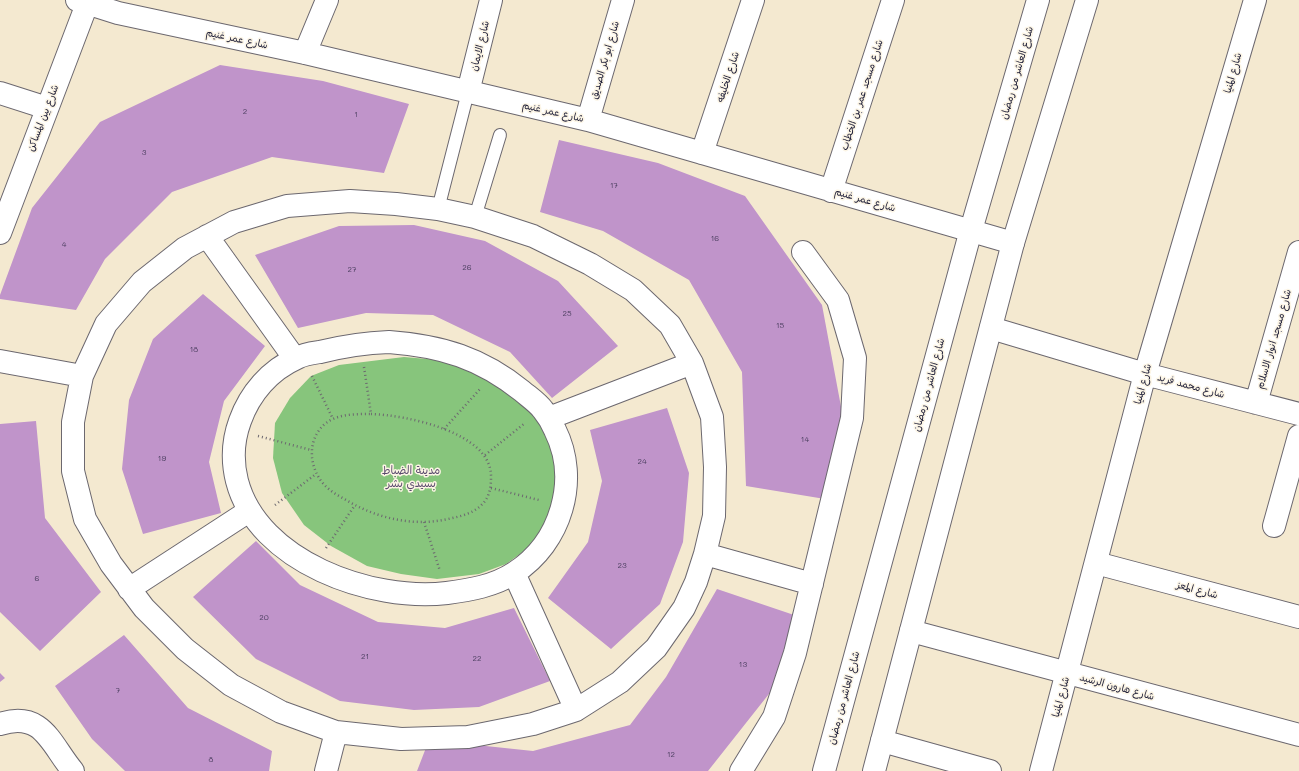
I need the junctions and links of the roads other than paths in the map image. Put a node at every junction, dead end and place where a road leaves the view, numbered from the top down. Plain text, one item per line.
1 (327, 0) edge
2 (491, 0) edge
3 (623, 0) edge
4 (753, 0) edge
5 (893, 0) edge
6 (1038, 0) edge
7 (1087, 0) edge
8 (1255, 0) edge
9 (82, 2) edge
10 (305, 53) junction
11 (468, 92) junction
12 (0, 94) edge
13 (47, 108) junction
14 (588, 120) junction
15 (500, 135) dead end
16 (702, 153) junction
17 (831, 191) junction
18 (438, 209) junction
19 (475, 217) junction
20 (1, 228) edge
21 (970, 230) junction
22 (207, 236) junction
23 (1013, 243) junction
24 (803, 252) dead end
25 (1299, 252) edge
26 (991, 328) junction
27 (298, 357) junction
28 (0, 361) edge
29 (692, 363) junction
30 (1145, 374) junction
31 (82, 376) junction
32 (1256, 403) junction
33 (546, 414) junction
34 (1299, 414) edge
35 (1299, 436) edge
36 (1290, 504) edge
37 (252, 515) junction
38 (1274, 526) dead end
39 (705, 554) junction
40 (1096, 563) junction
41 (514, 573) junction
42 (812, 584) junction
43 (129, 589) junction
44 (1299, 617) edge
45 (911, 632) junction
46 (1067, 673) junction
47 (576, 710) junction
48 (0, 724) edge
49 (336, 732) junction
50 (1299, 735) edge
51 (882, 741) junction
52 (74, 771) edge
53 (326, 771) edge
54 (742, 771) edge
55 (824, 771) edge
56 (874, 771) edge
57 (990, 771) edge
58 (1041, 771) edge

1 - 10 street
2 - 11 street, شارع الايمان
3 - 14 street, شارع ابو بكر الصديق
4 - 16 street, شارع الخليفه
5 - 17 street, شارع مسجد عمر بن الخطاب
6 - 21 street, شارع العاشر من رمضان
7 - 23 street
8 - 30 street, شارع المنيا
9 - 10 street, شارع عمر غنيم
9 - 13 street, شارع بين المساكن
10 - 11 street, شارع عمر غنيم
11 - 14 street, شارع عمر غنيم
11 - 18 lane
12 - 13 street
13 - 20 street, شارع بين المساكن
14 - 16 street, شارع عمر غنيم
15 - 19 lane
16 - 17 street, شارع عمر غنيم
17 - 21 street, شارع عمر غنيم
18 - 19 street
18 - 22 street
19 - 29 street
21 - 23 street, شارع عمر غنيم
21 - 55 street, شارع العاشر من رمضان
22 - 27 street
22 - 31 street
23 - 26 street
24 - 42 street
25 - 32 street, شارع مسجد انوار الاسلام
26 - 30 street, شارع محمد فريد
26 - 45 street
27 - 33 street
27 - 37 street
28 - 31 street
29 - 33 street
29 - 39 street
30 - 32 street, شارع محمد فريد
30 - 40 street, شارع المنيا
31 - 43 street
32 - 34 street, شارع محمد فريد
33 - 41 street
35 - 36 street
36 - 38 street
37 - 41 street
37 - 43 street
39 - 42 street
39 - 47 street
40 - 44 street, شارع المعز
40 - 46 street, شارع المنيا
41 - 47 street
42 - 54 street
43 - 49 street
45 - 46 street, شارع هارون الرشيد
45 - 51 street
46 - 50 street, شارع هارون الرشيد
46 - 58 street, شارع المنيا
47 - 49 street
48 - 52 street
49 - 53 street
51 - 56 street
51 - 57 street

